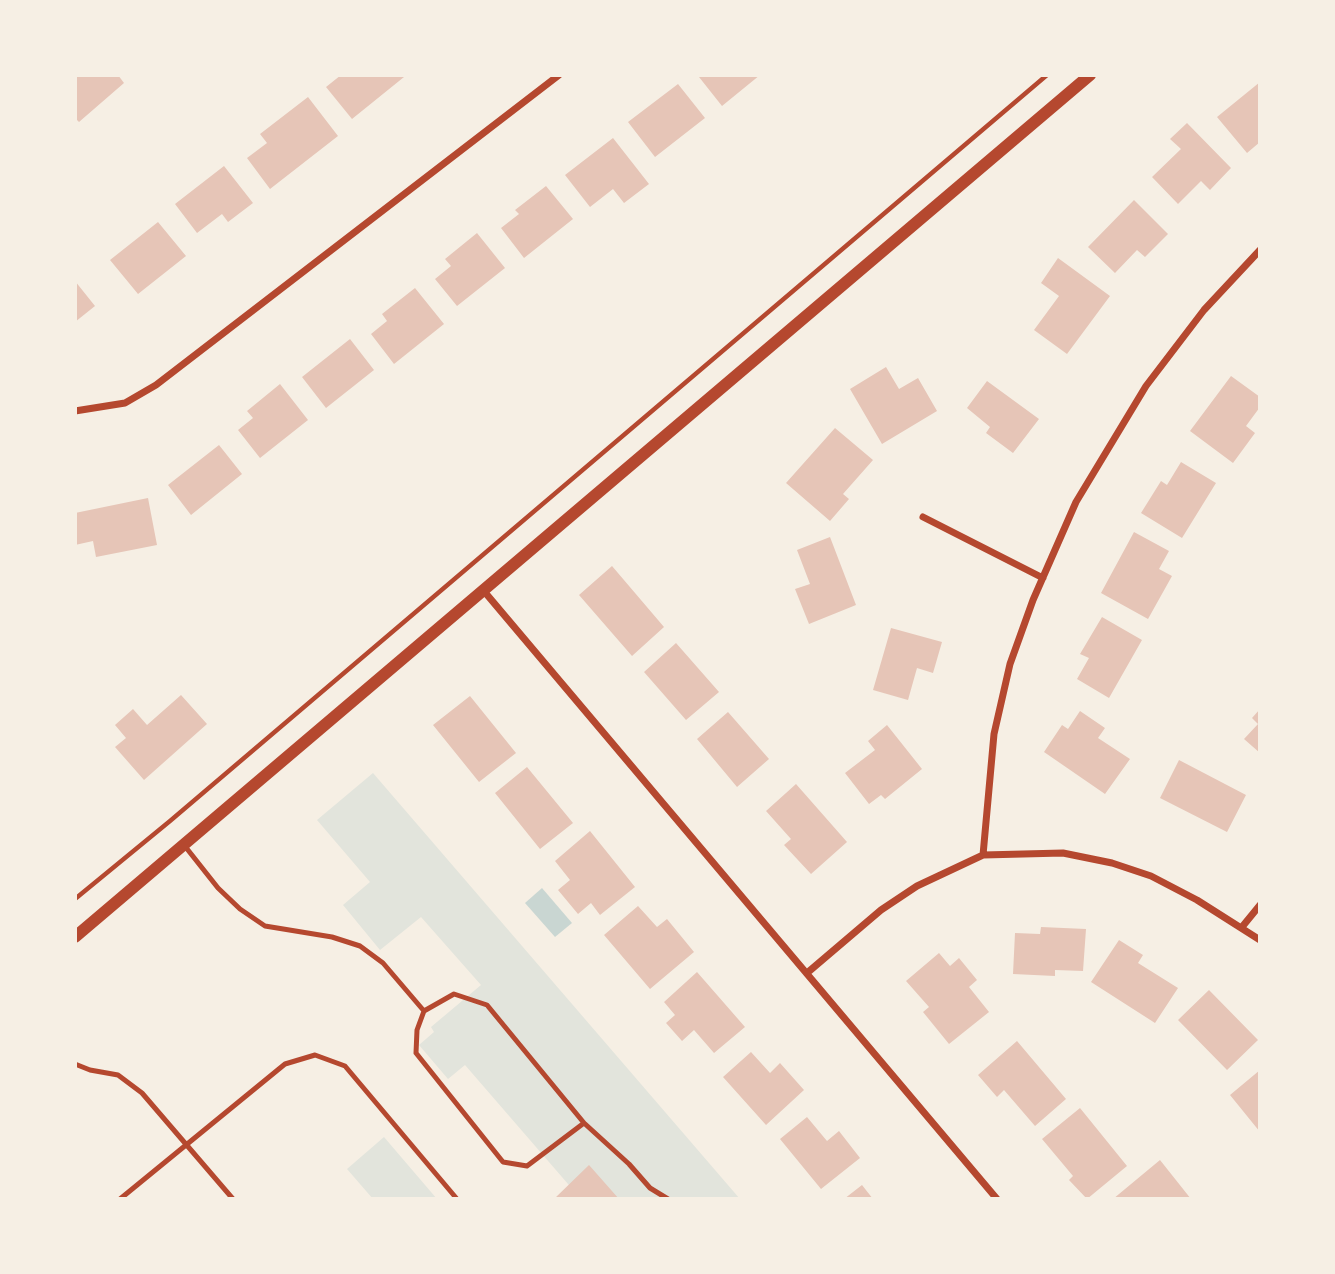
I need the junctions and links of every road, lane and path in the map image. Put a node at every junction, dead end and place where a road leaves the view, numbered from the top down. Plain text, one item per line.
1 (559, 75) edge
2 (1047, 75) edge
3 (1090, 75) edge
4 (1260, 250) edge
5 (75, 411) edge
6 (923, 517) dead end
7 (1043, 578) junction
8 (483, 590) junction
9 (184, 845) junction
10 (983, 855) junction
11 (75, 899) edge
12 (1260, 905) edge
13 (1242, 927) junction
14 (75, 937) edge
15 (1260, 940) edge
16 (807, 972) junction
17 (424, 1011) junction
18 (75, 1064) edge
19 (584, 1123) junction
20 (185, 1144) junction
21 (120, 1199) edge
22 (233, 1199) edge
23 (457, 1199) edge
24 (668, 1199) edge
25 (997, 1199) edge

1 - 5 street
2 - 11 path
3 - 8 street
4 - 7 street
6 - 7 street
7 - 10 street
8 - 9 street
8 - 16 street
9 - 14 street
9 - 17 lane
10 - 13 street
10 - 16 street
12 - 13 street
13 - 15 street
16 - 25 street
17 - 19 lane
17 - 19 lane
18 - 20 lane
19 - 24 lane
20 - 21 lane
20 - 22 lane
20 - 23 lane

